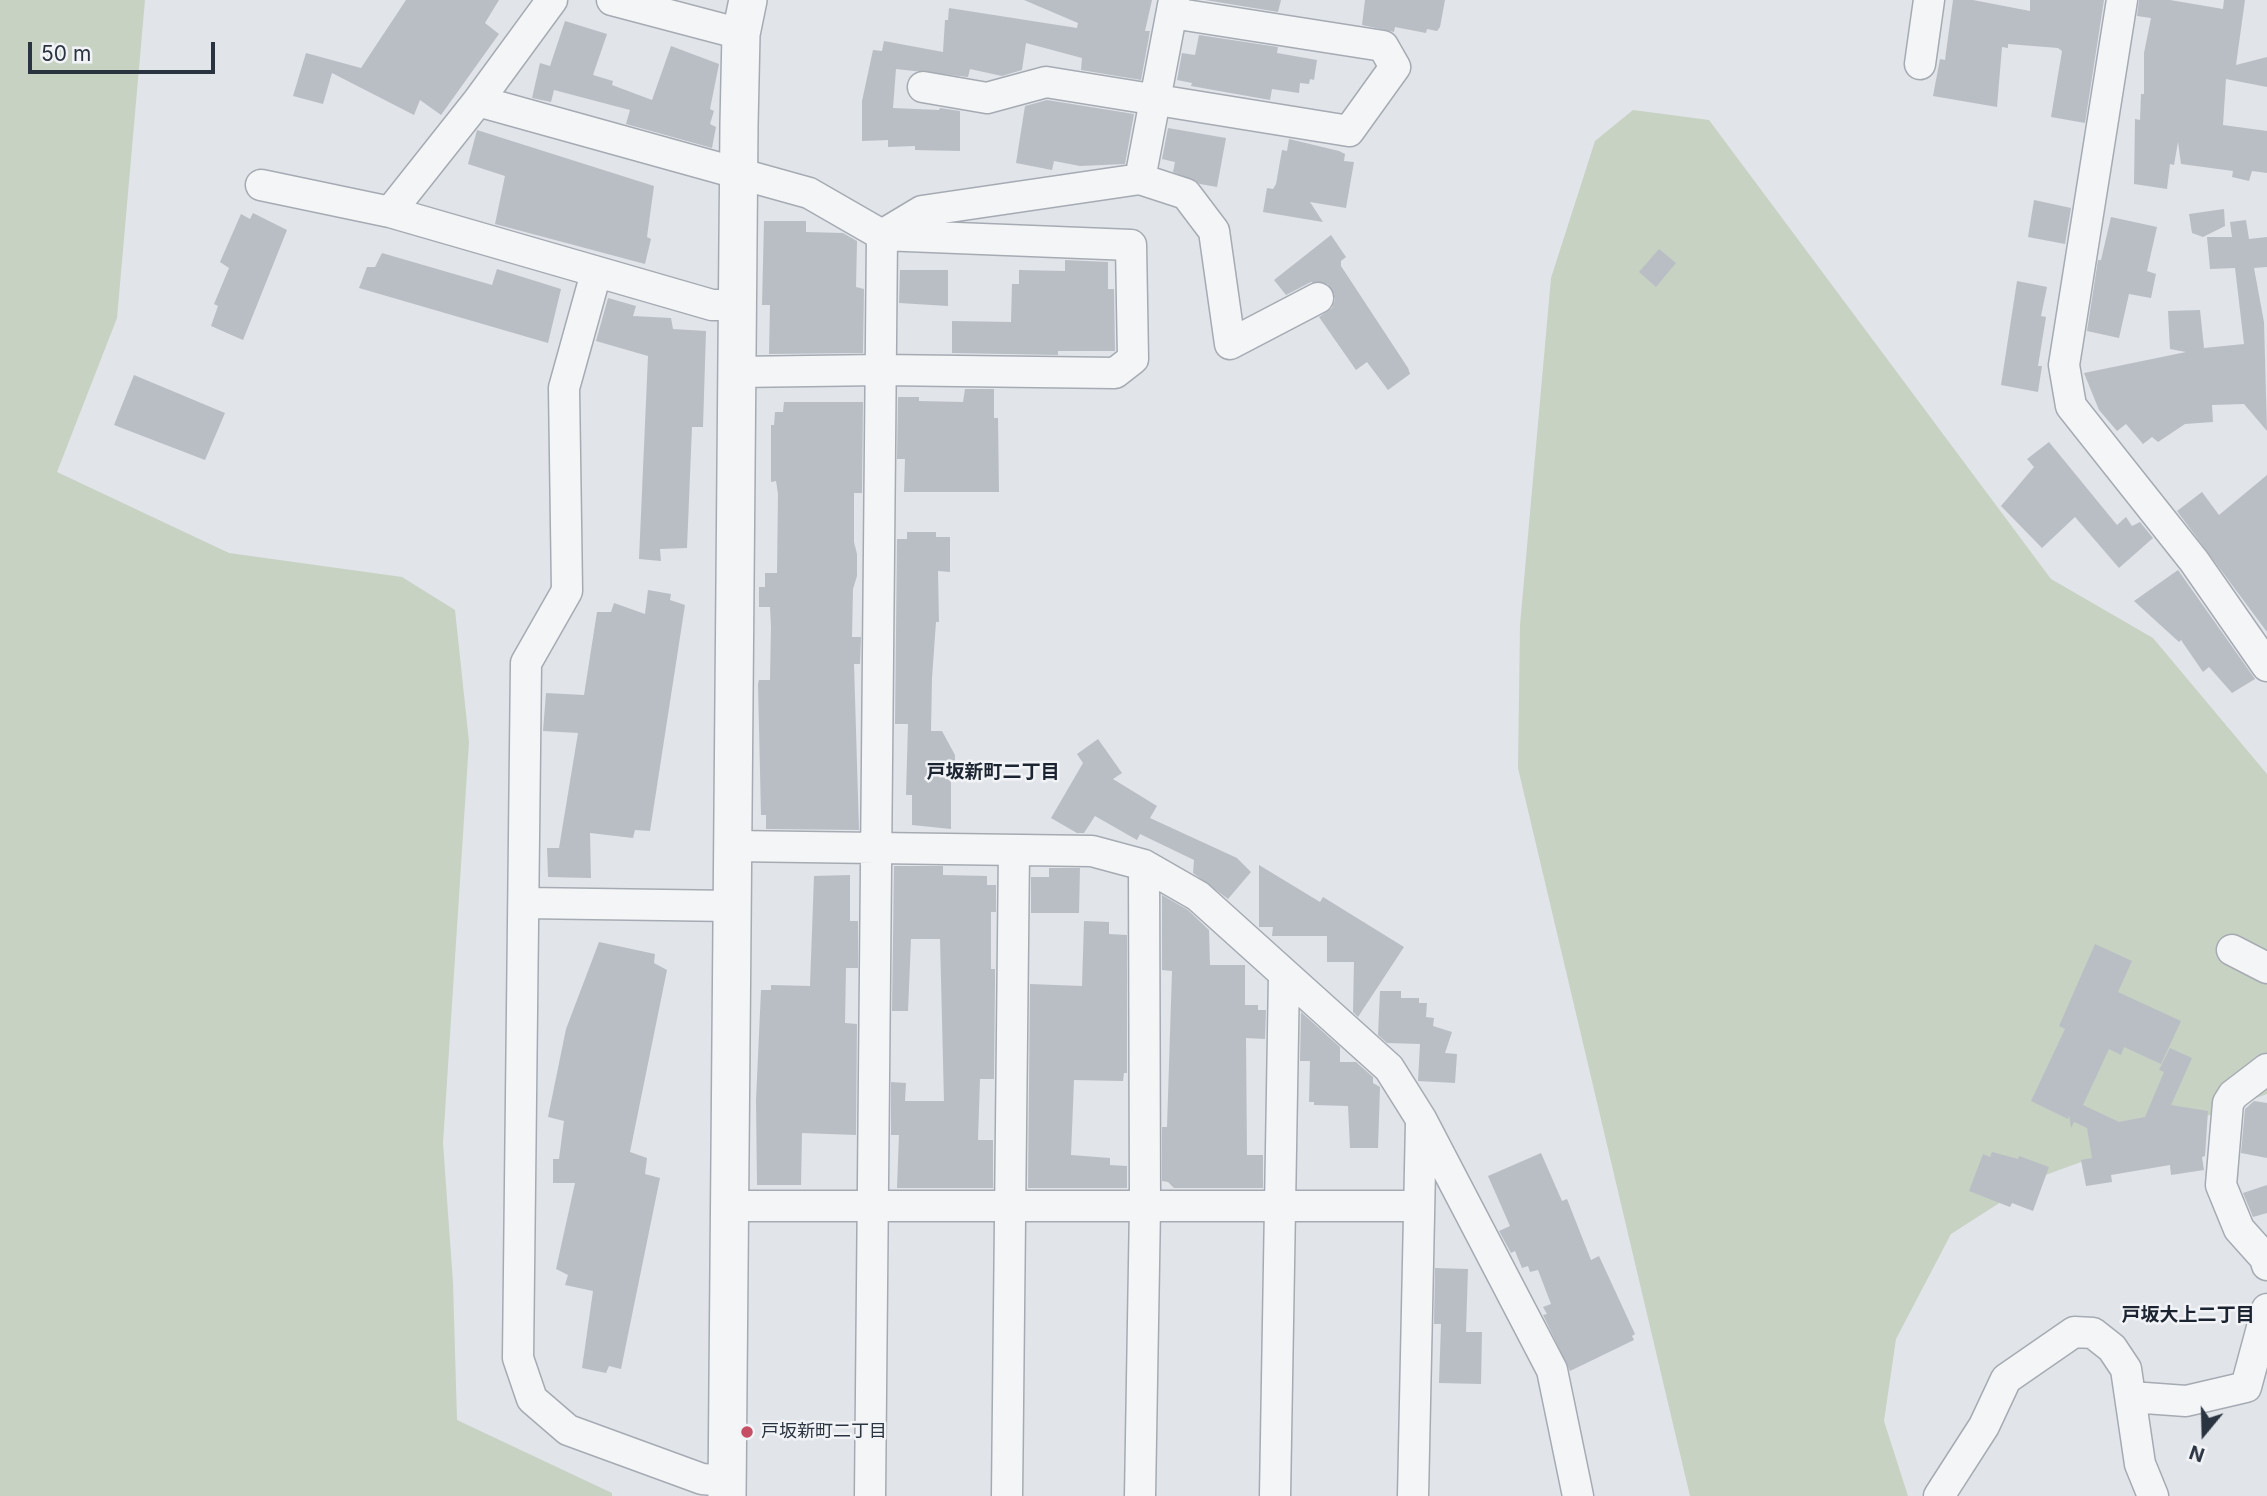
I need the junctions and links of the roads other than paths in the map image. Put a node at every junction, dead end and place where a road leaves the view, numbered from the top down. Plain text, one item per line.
1 (552, 0) edge
2 (612, 0) edge
3 (1930, 0) edge
4 (2122, 0) edge
5 (1173, 7) edge
6 (745, 17) edge
7 (1920, 64) dead end
8 (923, 87) dead end
9 (1155, 100) junction
10 (478, 101) junction
11 (740, 173) junction
12 (1140, 179) junction
13 (261, 185) dead end
14 (390, 212) junction
15 (882, 234) junction
16 (596, 273) junction
17 (1318, 298) dead end
18 (737, 305) junction
19 (881, 370) junction
20 (737, 372) junction
21 (2267, 666) edge
22 (732, 846) junction
23 (876, 849) junction
24 (1014, 850) junction
25 (1144, 865) junction
26 (526, 903) junction
27 (732, 906) junction
28 (2232, 950) dead end
29 (2267, 968) edge
30 (1283, 975) junction
31 (2267, 1069) edge
32 (1421, 1119) junction
33 (873, 1203) junction
34 (1010, 1205) junction
35 (731, 1206) junction
36 (1145, 1206) junction
37 (1418, 1206) junction
38 (1282, 1208) junction
39 (2267, 1265) edge
40 (2267, 1309) edge
41 (2131, 1397) junction
42 (727, 1488) edge
43 (870, 1496) edge
44 (1007, 1496) edge
45 (1140, 1496) edge
46 (1275, 1496) edge
47 (1413, 1496) edge
48 (1577, 1496) edge
49 (1939, 1496) edge
50 (2153, 1496) edge

1 - 10 street
2 - 6 street
3 - 7 street
4 - 21 street
5 - 9 street
5 - 9 street
6 - 11 street
8 - 9 street
9 - 12 street
10 - 11 street
10 - 14 street
11 - 15 street
11 - 18 street
12 - 15 street
12 - 17 street
13 - 14 street
14 - 16 street
15 - 19 street
15 - 19 street
16 - 18 street
16 - 26 street
18 - 20 street
19 - 20 street
19 - 23 street
20 - 22 street
22 - 23 street
22 - 27 street
23 - 24 street
23 - 33 street
24 - 25 street
24 - 34 street
25 - 30 street
25 - 36 street
26 - 27 street
26 - 42 street
27 - 35 street
28 - 29 street
30 - 32 street
30 - 38 street
31 - 39 street
32 - 37 street
32 - 48 street
33 - 34 street
33 - 35 street
33 - 43 street
34 - 36 street
34 - 44 street
35 - 42 street
36 - 38 street
36 - 45 street
37 - 38 street
37 - 47 street
38 - 46 street
40 - 41 street
41 - 49 street
41 - 50 street

